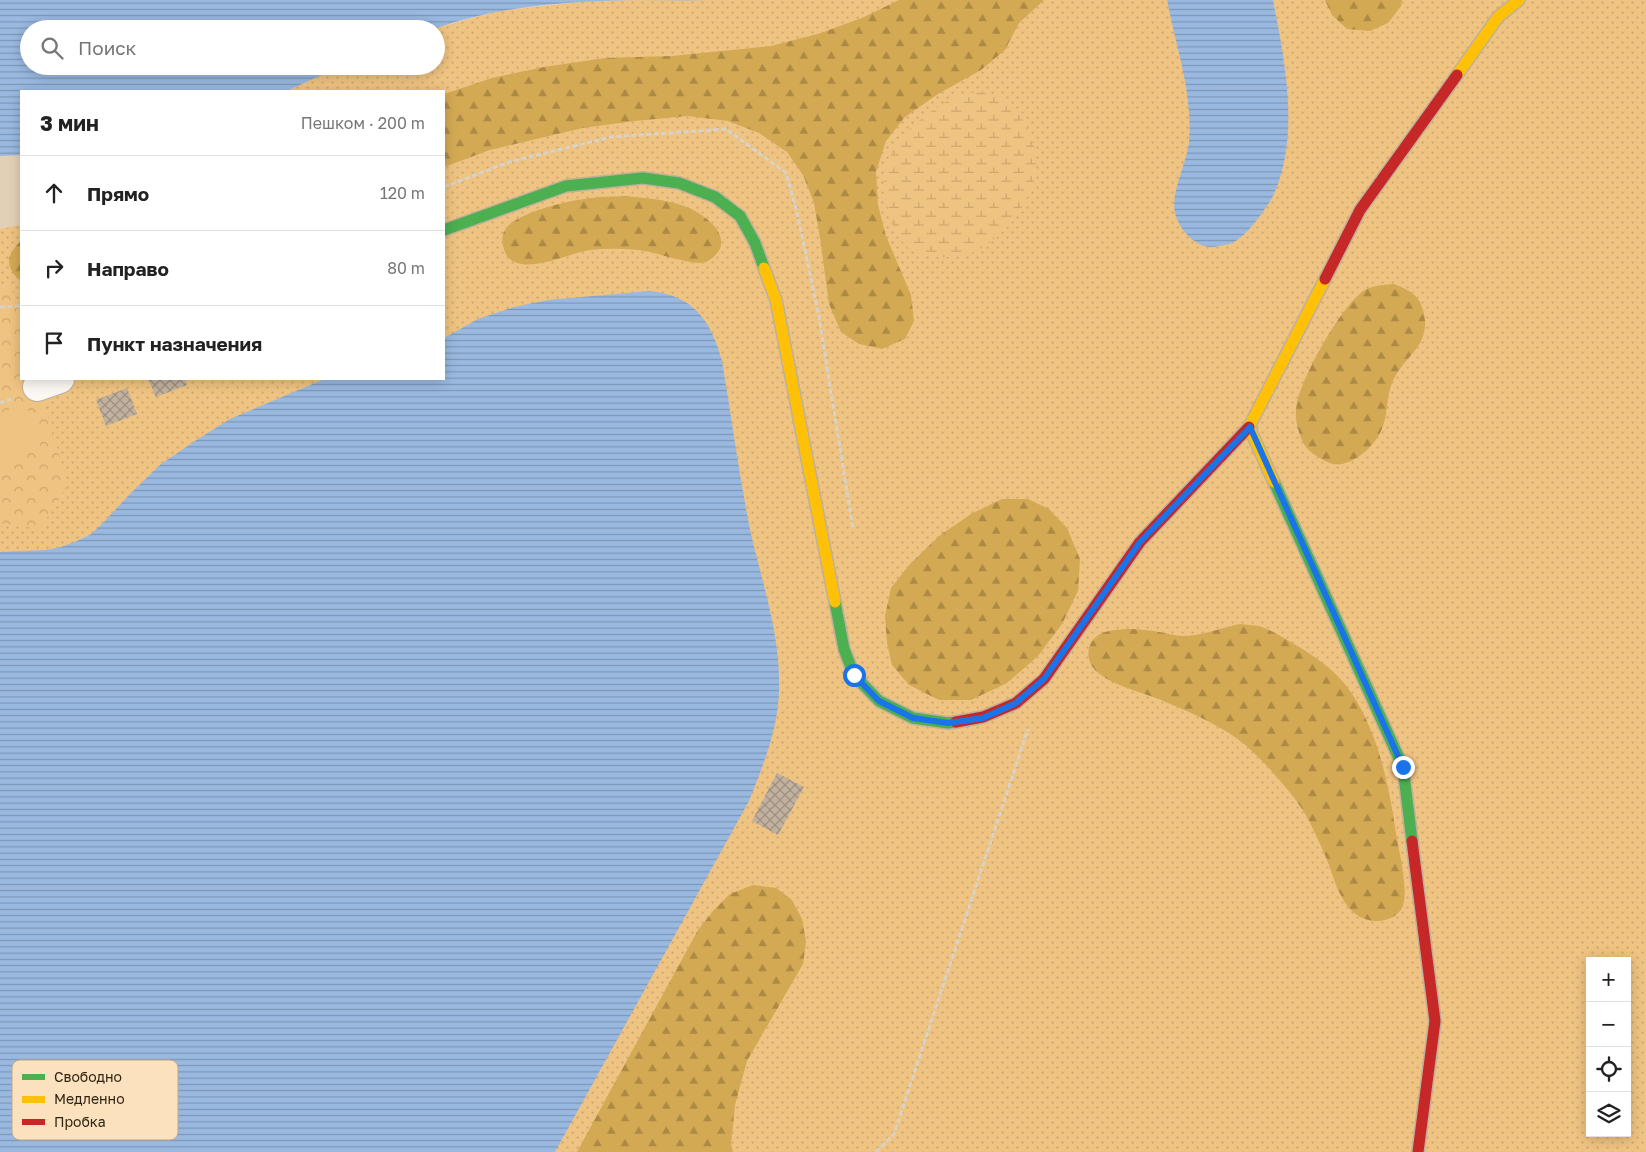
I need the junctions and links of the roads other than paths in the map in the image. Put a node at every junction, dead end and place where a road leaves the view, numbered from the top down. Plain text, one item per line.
1 (1519, 0) edge
2 (445, 230) edge
3 (1250, 427) junction
4 (1418, 1152) edge

1 - 3 street
2 - 3 street
3 - 4 street

